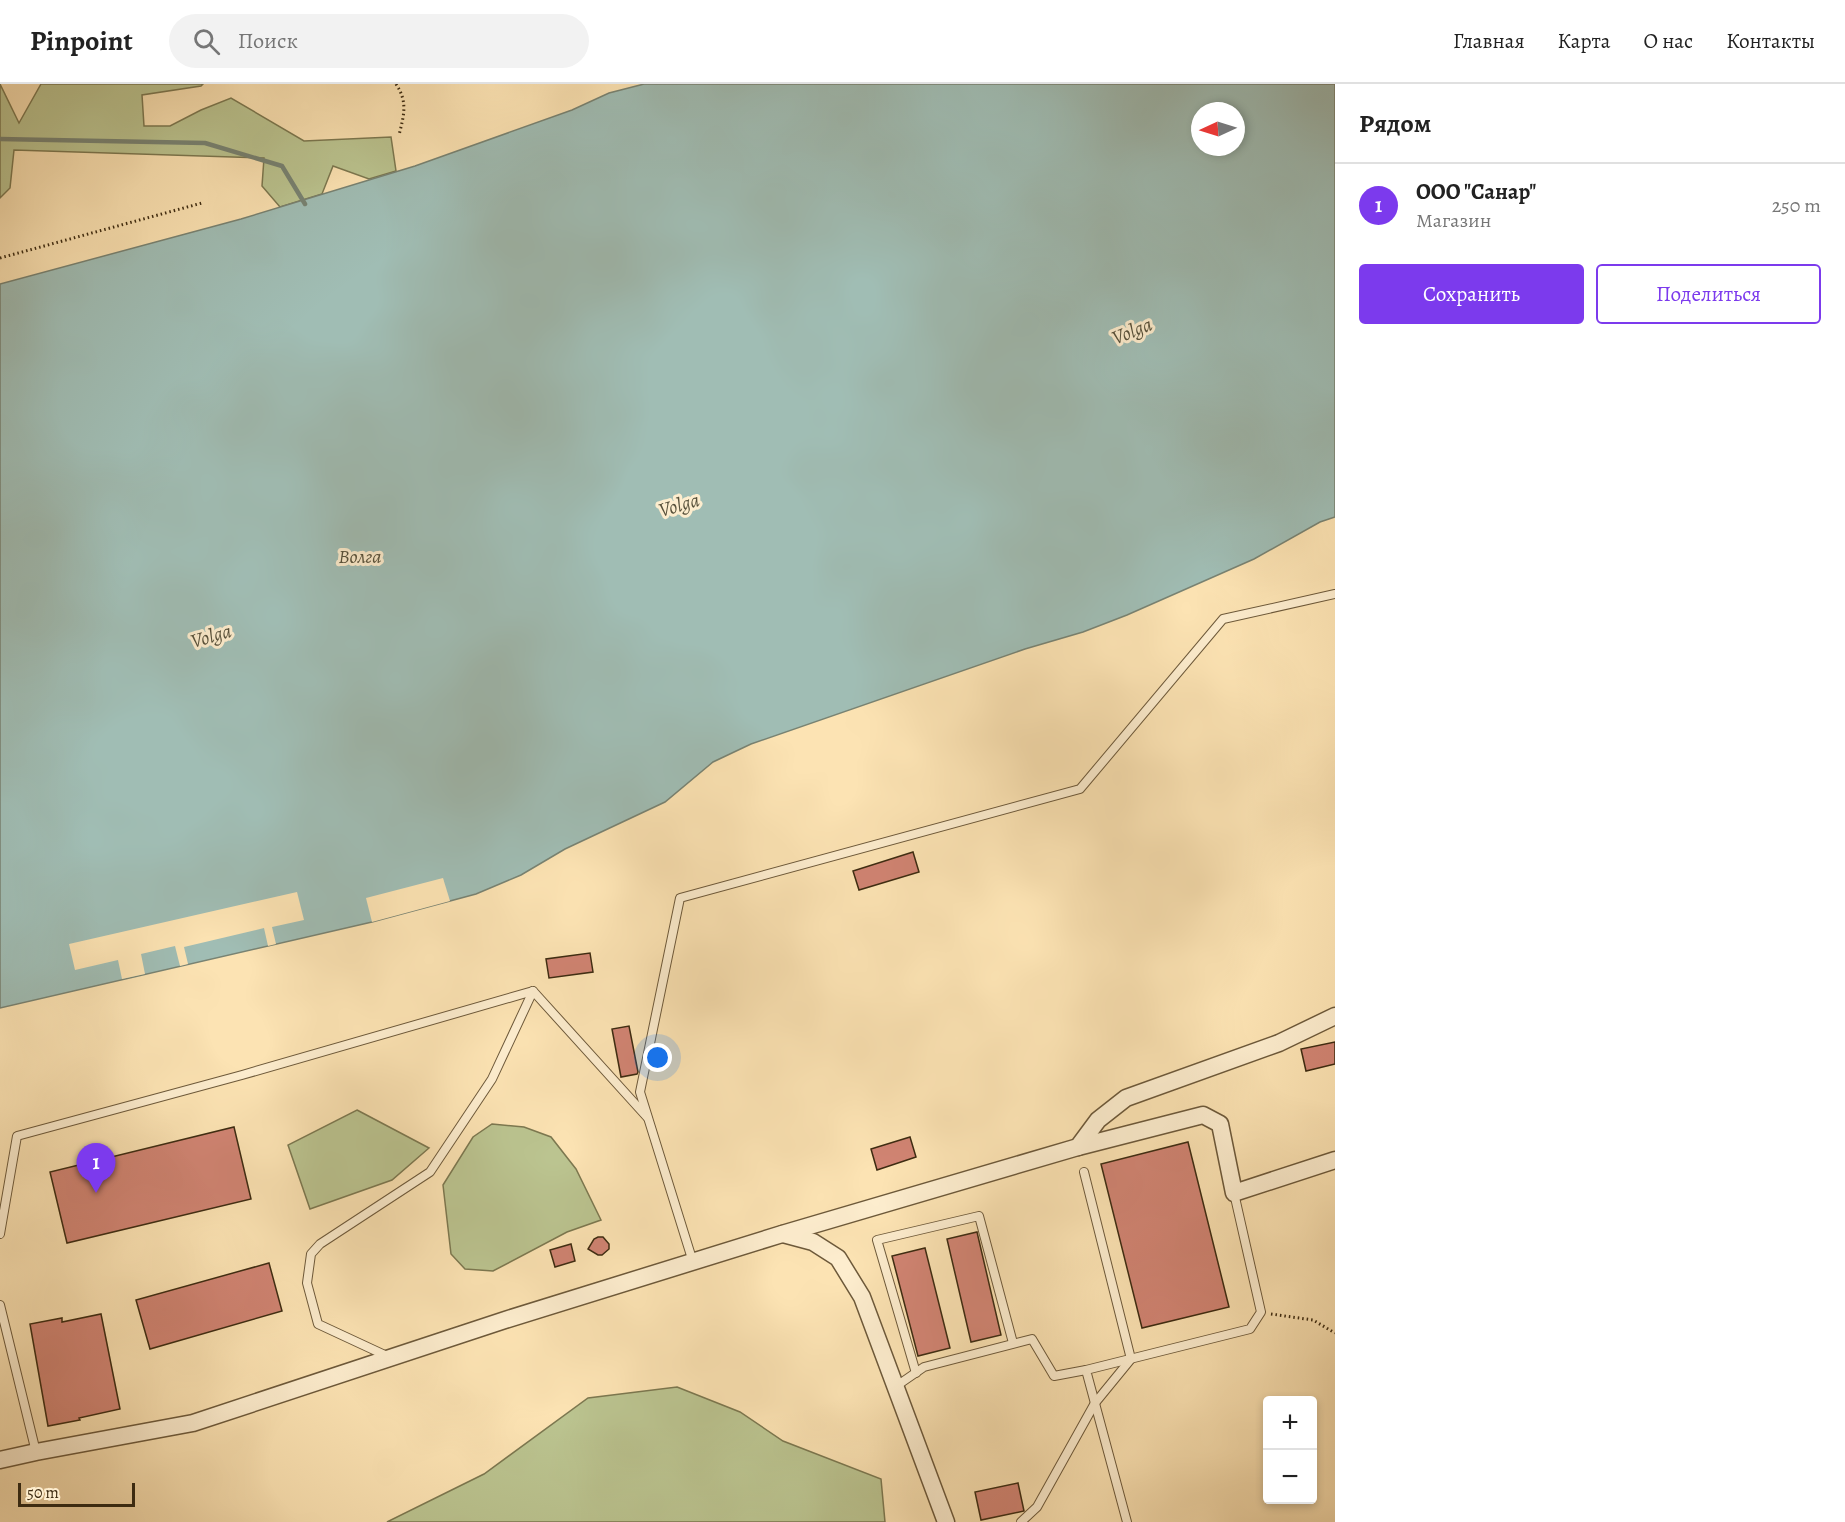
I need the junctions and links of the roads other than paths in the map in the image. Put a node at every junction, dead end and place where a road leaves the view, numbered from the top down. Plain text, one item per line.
1 (1335, 594) edge
2 (533, 991) junction
3 (1335, 1016) edge
4 (649, 1120) junction
5 (1078, 1147) junction
6 (1335, 1160) edge
7 (1084, 1172) dead end
8 (1234, 1193) junction
9 (0, 1234) edge
10 (782, 1234) junction
11 (693, 1262) junction
12 (0, 1305) edge
13 (1013, 1344) junction
14 (390, 1358) junction
15 (1131, 1359) junction
16 (1086, 1370) junction
17 (915, 1373) junction
18 (895, 1387) junction
19 (1095, 1403) junction
20 (36, 1452) junction
21 (0, 1460) edge
22 (946, 1522) edge
23 (1021, 1522) edge
24 (1127, 1522) edge

1 - 4 lane
2 - 4 lane
2 - 9 lane
2 - 14 lane
3 - 5 street
4 - 11 lane
5 - 8 street
5 - 10 street
6 - 8 street
7 - 15 lane
8 - 15 lane
10 - 11 street
10 - 18 street
11 - 14 street
12 - 20 lane
13 - 16 lane
13 - 17 lane
13 - 17 lane
14 - 20 street
15 - 16 lane
15 - 19 lane
16 - 19 lane
17 - 18 lane
18 - 22 street
19 - 23 lane
19 - 24 lane
20 - 21 street

